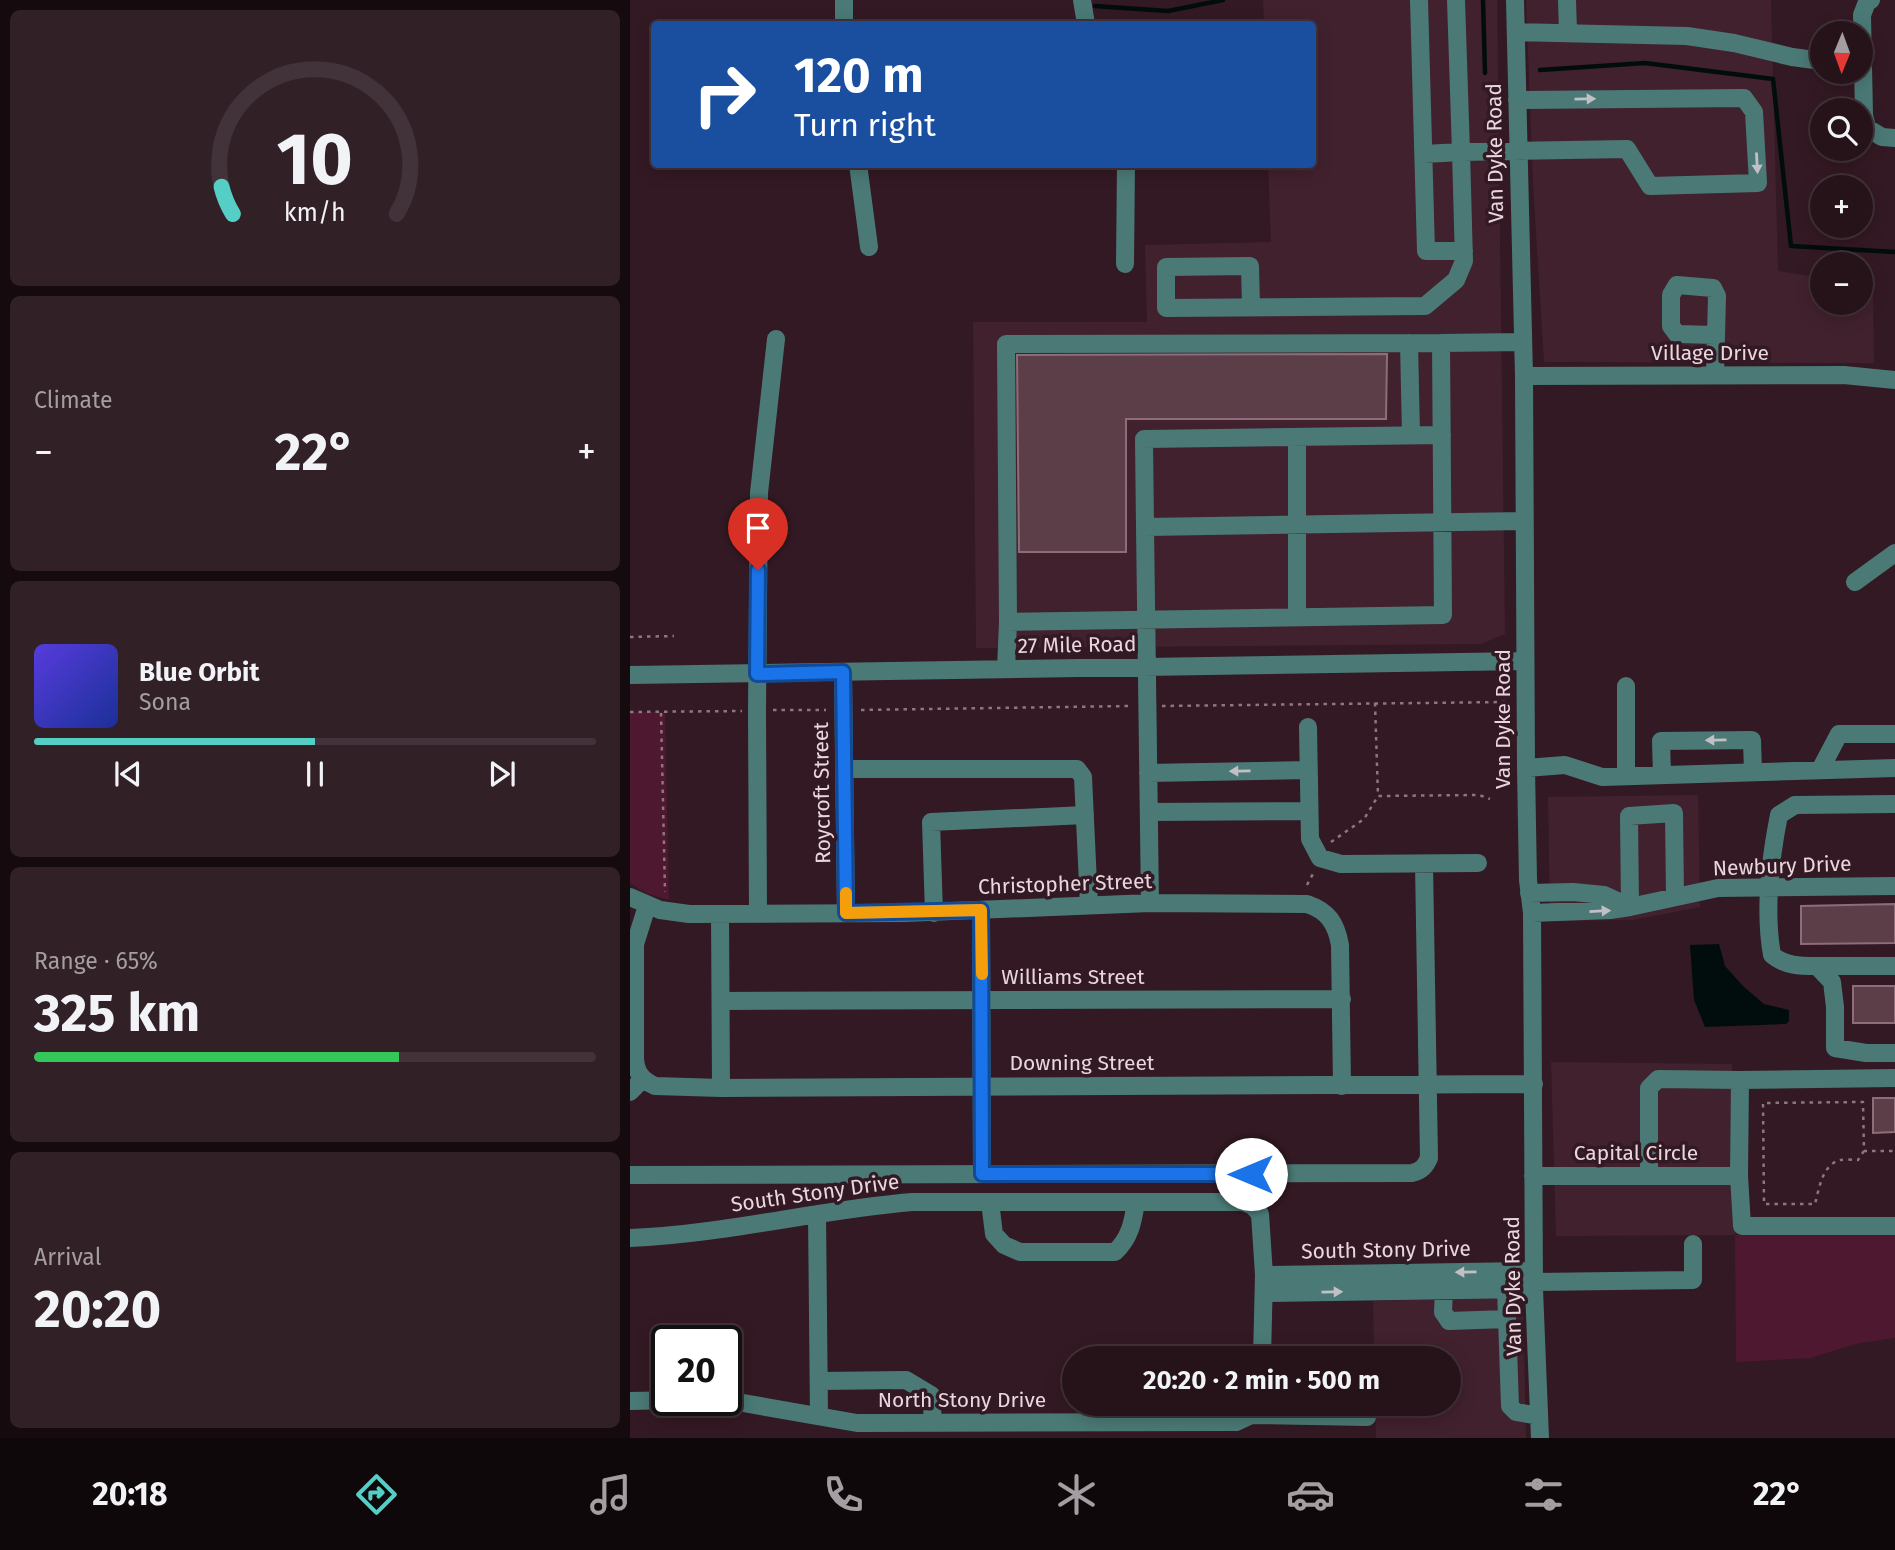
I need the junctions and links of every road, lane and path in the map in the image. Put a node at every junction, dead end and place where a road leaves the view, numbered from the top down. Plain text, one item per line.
1 (844, 0) edge
2 (1082, 0) edge
3 (1419, 0) edge
4 (1456, 0) edge
5 (1515, 0) edge
6 (1567, 0) edge
7 (1871, 0) edge
8 (844, 21) edge
9 (1086, 21) edge
10 (1862, 21) edge
11 (1516, 32) junction
12 (1568, 32) junction
13 (1810, 59) edge
14 (1863, 84) edge
15 (1517, 100) junction
16 (1895, 138) edge
17 (1518, 151) junction
18 (1461, 152) junction
19 (1424, 154) junction
20 (859, 168) edge
21 (1126, 168) edge
22 (869, 247) dead end
23 (1464, 250) junction
24 (1125, 264) dead end
25 (1251, 307) junction
26 (1716, 335) dead end
27 (776, 339) dead end
28 (1523, 342) junction
29 (1409, 343) junction
30 (1441, 343) junction
31 (1715, 375) junction
32 (1524, 376) junction
33 (1895, 380) edge
34 (1411, 435) junction
35 (1442, 435) junction
36 (1297, 437) junction
37 (1524, 521) junction
38 (1442, 523) junction
39 (1296, 525) junction
40 (1145, 527) junction
41 (1895, 553) edge
42 (1855, 582) dead end
43 (1297, 617) junction
44 (1146, 620) junction
45 (1008, 622) junction
46 (674, 636) dead end
47 (630, 638) edge
48 (1525, 661) junction
49 (1145, 667) junction
50 (1006, 669) junction
51 (843, 672) junction
52 (757, 674) junction
53 (630, 675) edge
54 (1626, 686) dead end
55 (1511, 693) dead end
56 (1374, 703) junction
57 (1137, 706) dead end
58 (1158, 706) dead end
59 (833, 709) dead end
60 (854, 710) dead end
61 (757, 711) junction
62 (630, 712) edge
63 (661, 712) junction
64 (1308, 727) dead end
65 (1895, 733) edge
66 (1525, 768) junction
67 (1895, 768) edge
68 (844, 769) junction
69 (1820, 770) junction
70 (1308, 771) junction
71 (1753, 772) junction
72 (1148, 773) junction
73 (1662, 775) junction
74 (1626, 776) junction
75 (1378, 796) junction
76 (1490, 799) dead end
77 (1895, 804) edge
78 (1309, 811) junction
79 (1149, 812) junction
80 (1085, 815) junction
81 (1321, 859) junction
82 (1478, 863) dead end
83 (1424, 864) junction
84 (1307, 885) dead end
85 (1895, 886) edge
86 (1770, 888) junction
87 (664, 892) dead end
88 (1529, 893) junction
89 (630, 897) edge
90 (1675, 897) junction
91 (1150, 903) junction
92 (1089, 905) junction
93 (647, 906) junction
94 (1630, 907) junction
95 (981, 910) junction
96 (846, 913) junction
97 (934, 913) junction
98 (1532, 913) junction
99 (720, 914) junction
100 (758, 914) junction
101 (1816, 966) junction
102 (1895, 966) edge
103 (1342, 999) junction
104 (982, 1000) junction
105 (721, 1001) junction
106 (1835, 1048) junction
107 (1895, 1053) edge
108 (1895, 1078) edge
109 (643, 1079) junction
110 (1834, 1079) junction
111 (1740, 1080) junction
112 (1534, 1084) junction
113 (982, 1086) junction
114 (1342, 1086) junction
115 (1428, 1086) junction
116 (721, 1088) junction
117 (630, 1092) edge
118 (1864, 1151) junction
119 (1895, 1151) edge
120 (982, 1174) junction
121 (630, 1175) edge
122 (1533, 1175) junction
123 (1649, 1176) junction
124 (1739, 1176) junction
125 (990, 1202) junction
126 (1136, 1202) junction
127 (817, 1214) junction
128 (1895, 1226) edge
129 (630, 1238) edge
130 (1693, 1244) dead end
131 (1534, 1281) junction
132 (1264, 1284) junction
133 (1506, 1289) junction
134 (1444, 1290) junction
135 (1507, 1319) junction
136 (1262, 1346) edge
137 (819, 1381) junction
138 (630, 1401) edge
139 (651, 1401) edge
140 (742, 1403) edge
141 (819, 1416) junction
142 (1244, 1416) edge
143 (1539, 1416) junction
144 (933, 1422) junction
145 (1540, 1438) edge

1 - 8 street
2 - 9 street
3 - 19 street
4 - 18 street
5 - 11 street, Van Dyke Road
6 - 12 street
7 - 10 street
11 - 12 street
11 - 15 street, Van Dyke Road
12 - 13 street
14 - 16 street
15 - 17 street, Van Dyke Road
15 -> 17 street
17 - 18 street
17 - 28 street, Van Dyke Road
18 - 19 street
18 - 23 street
19 - 23 street
20 - 22 street
21 - 24 street
23 - 25 street
25 - 25 street
26 - 31 street
27 - 52 street
28 - 30 street
28 - 32 street, Van Dyke Road
29 - 30 street
29 - 34 street
29 - 45 street
30 - 35 street
31 - 32 street, Village Drive
31 - 33 street, Village Drive
32 - 37 street, Van Dyke Road
34 - 35 street
34 - 36 street
35 - 38 street
36 - 39 street
36 - 40 street
37 - 38 street
37 - 48 street, Van Dyke Road
38 - 39 street
38 - 43 street
39 - 40 street
39 - 43 street
40 - 44 street
41 - 42 street
43 - 44 street
44 - 45 street
44 - 49 street
45 - 50 street
46 - 47 path
48 - 49 street, 27 Mile Road
48 - 66 street, Van Dyke Road
49 - 50 street, 27 Mile Road
49 - 72 street
50 - 51 street, 27 Mile Road
51 - 52 street, 27 Mile Road
51 - 68 street, Roycroft Street
52 - 53 street, 27 Mile Road
52 - 61 street
54 - 74 street
55 - 56 path
56 - 58 path
56 - 75 path
57 - 60 path
59 - 61 path
61 - 63 path
61 - 100 street
62 - 63 path
63 - 87 path
64 - 70 street
65 - 69 street
66 - 74 street
66 - 88 street, Van Dyke Road
67 - 69 street
68 - 80 street
68 - 96 street, Roycroft Street
69 - 71 street
70 -> 72 street
70 - 78 street
71 - 73 street
71 -> 73 street
72 - 79 street
73 - 74 street
75 - 76 path
75 - 81 path
77 - 86 street
78 - 79 street
78 - 81 street
79 - 91 street
80 - 92 street
80 - 97 street
81 - 83 street
81 - 84 path
82 - 83 street
83 - 115 street
85 - 86 street, Newbury Drive
86 - 90 street, Newbury Drive
86 - 101 street
88 - 94 street
88 - 98 street, Van Dyke Road
89 - 93 street, Christopher Street
90 - 94 street, Newbury Drive
90 - 94 street
91 - 92 street, Christopher Street
91 - 103 street, Christopher Street
92 - 95 street, Christopher Street
93 - 99 street, Christopher Street
93 - 109 street
98 -> 94 street, Newbury Drive
95 - 97 street, Christopher Street
95 - 104 street
96 - 97 street, Christopher Street
96 - 100 street, Christopher Street
98 - 112 street, Van Dyke Road
99 - 100 street, Christopher Street
99 - 105 street
101 - 102 street
101 - 106 street
103 - 104 street, Williams Street
103 - 114 street, Christopher Street
104 - 105 street, Williams Street
104 - 113 street
105 - 116 street
106 - 107 street
106 - 110 street
108 - 110 street
109 - 116 street, Downing Street
109 - 117 street
110 - 111 street
111 - 123 street
111 - 124 street
112 - 115 street, Downing Street
112 - 122 street, Van Dyke Road
113 - 114 street, Downing Street
113 - 116 street, Downing Street
113 - 120 street
114 - 115 street, Downing Street
115 - 120 street
118 - 118 path
118 - 119 path
120 - 121 street
122 - 123 street, Capital Circle
122 - 131 street, Van Dyke Road
123 - 124 street, Capital Circle
124 - 128 street
125 - 126 street, South Stony Drive
125 - 126 street
125 - 127 street, South Stony Drive
126 - 132 street, South Stony Drive
127 - 129 street, South Stony Drive
127 - 137 street
130 - 131 street
131 -> 132 street, South Stony Drive
131 - 133 street, South Stony Drive
131 - 143 street, Van Dyke Road
132 -> 134 street, South Stony Drive
132 - 136 street
133 - 134 street, South Stony Drive
133 - 135 street
134 - 135 street
135 - 143 street
137 - 141 street
137 - 144 street
138 - 139 street
140 - 141 street, North Stony Drive
141 - 144 street, North Stony Drive
142 - 144 street, North Stony Drive
143 - 145 street, Van Dyke Road

